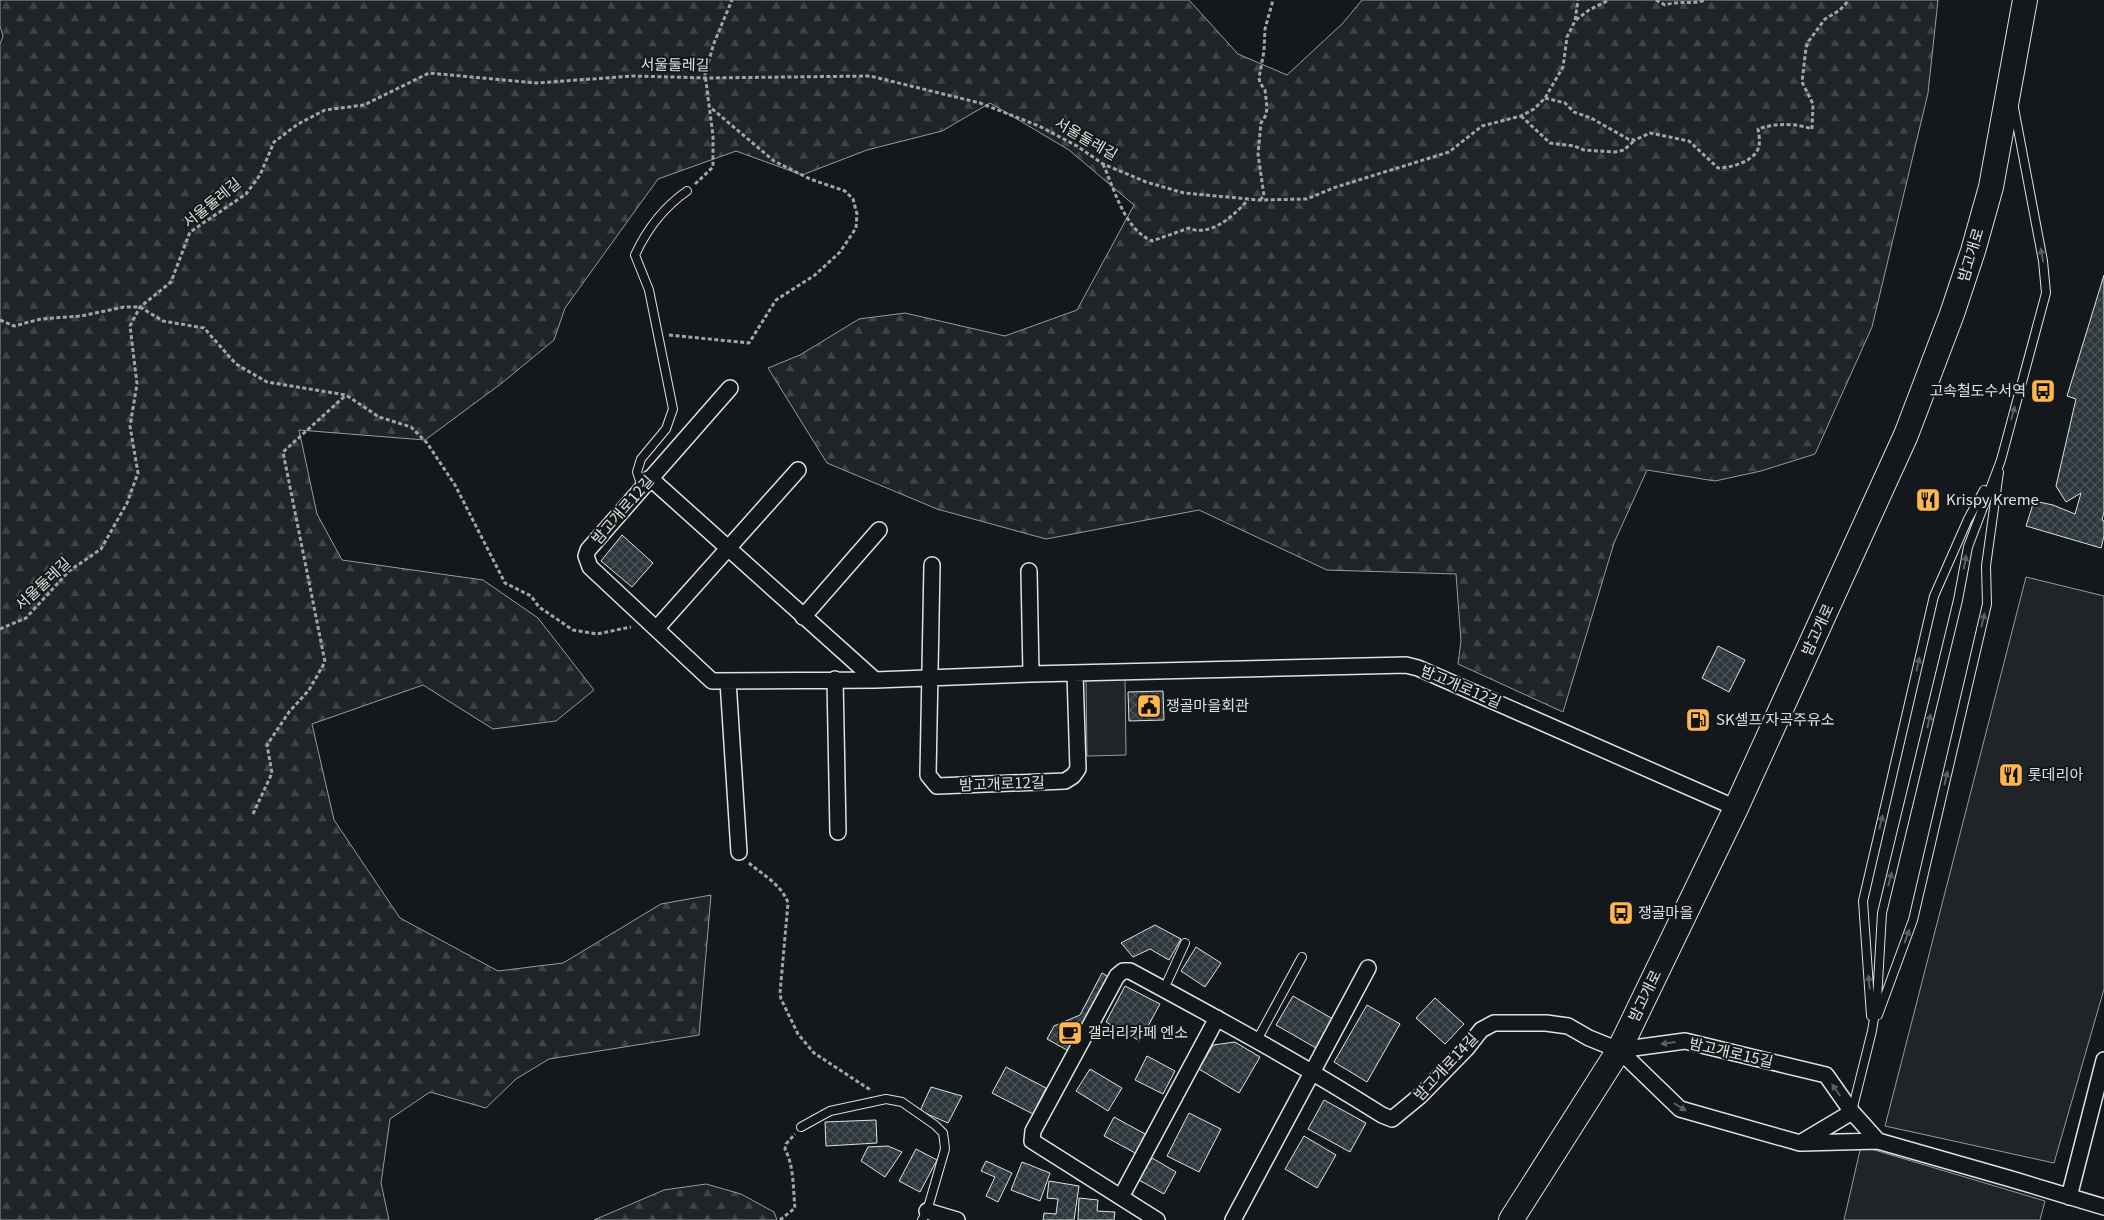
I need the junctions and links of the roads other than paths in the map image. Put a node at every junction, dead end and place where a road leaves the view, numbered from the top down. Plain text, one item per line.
1 (2025, 0) edge
2 (2010, 86) junction
3 (687, 191) road end
4 (730, 388) dead end
5 (2001, 460) junction
6 (798, 470) dead end
7 (646, 483) junction
8 (879, 530) dead end
9 (728, 547) junction
10 (932, 565) dead end
11 (1029, 571) dead end
12 (803, 617) junction
13 (653, 625) junction
14 (1031, 674) junction
15 (1075, 674) junction
16 (930, 678) junction
17 (835, 679) junction
18 (876, 680) junction
19 (728, 681) junction
20 (1736, 808) junction
21 (838, 832) dead end
22 (739, 852) road end
23 (1185, 943) dead end
24 (1302, 957) dead end
25 (1368, 968) dead end
26 (1164, 989) junction
27 (1217, 1018) junction
28 (1872, 1031) junction
29 (1257, 1040) junction
30 (1619, 1050) junction
31 (2104, 1060) edge
32 (1313, 1072) junction
33 (1852, 1112) junction
34 (801, 1127) road end
35 (1878, 1141) junction
36 (1800, 1143) junction
37 (1121, 1197) junction
38 (2069, 1197) junction
39 (2104, 1207) edge
40 (924, 1216) edge
41 (956, 1220) edge
42 (1157, 1220) edge
43 (1233, 1220) edge
44 (1511, 1220) edge

1 - 2 main road, 밤고개로
5 -> 2 lane
2 - 20 main road, 밤고개로
3 - 7 lane
4 - 7 street, 밤고개로12길
28 -> 5 lane
28 -> 5 lane
28 -> 5 lane
6 - 9 street
7 - 9 street
7 - 13 street, 밤고개로12길
8 - 12 street
9 - 12 street
9 - 13 street
10 - 16 street
11 - 14 street
12 - 18 street
13 - 19 street, 밤고개로12길
14 - 15 street, 밤고개로12길
14 - 16 street, 밤고개로12길
15 - 16 street, 밤고개로12길
15 - 20 street, 밤고개로12길
16 - 18 street, 밤고개로12길
17 - 18 street, 밤고개로12길
17 - 19 street, 밤고개로12길
17 - 21 street
19 - 22 street
20 - 30 main road, 밤고개로
23 - 26 lane
24 - 29 lane
25 - 32 street
26 - 27 street, 밤고개로14길
26 - 37 street, 밤고개로14길
27 - 29 street, 밤고개로14길
27 - 37 street
28 - 33 lane
29 - 32 street, 밤고개로14길
30 - 32 street, 밤고개로14길
33 -> 30 street, 밤고개로15길
30 -> 36 street
30 - 44 main road, 밤고개로
31 - 38 street
32 - 43 street
33 - 35 street, 밤고개로15길
33 - 36 street
34 - 40 lane
35 - 36 street
35 - 38 street
37 - 42 street
38 - 39 street
40 - 41 street

